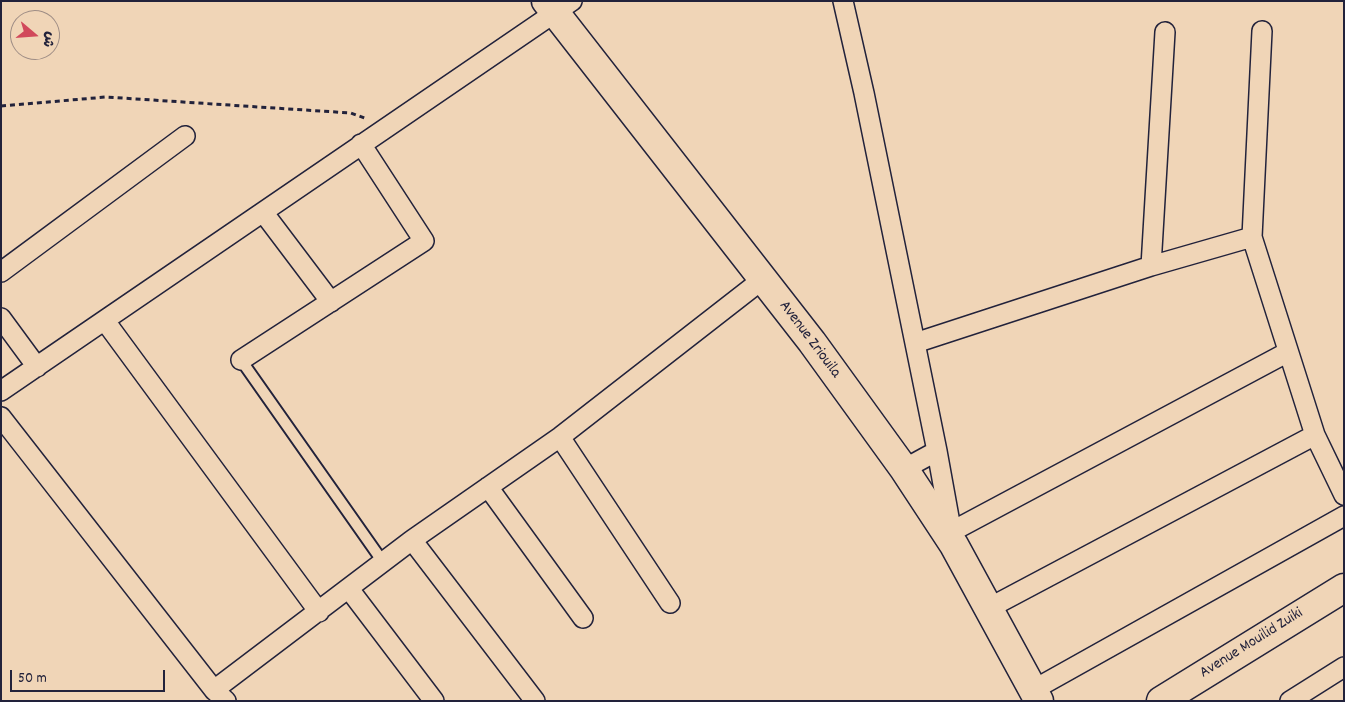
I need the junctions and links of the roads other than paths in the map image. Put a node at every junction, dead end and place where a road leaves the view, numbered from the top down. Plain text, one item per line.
1 (843, 1) edge
2 (557, 5) edge
3 (1262, 31) dead end
4 (1165, 32) dead end
5 (185, 136) dead end
6 (361, 144) junction
7 (263, 212) junction
8 (1252, 237) junction
9 (1152, 266) junction
10 (1, 272) edge
11 (763, 279) junction
12 (331, 302) junction
13 (1, 318) edge
14 (105, 321) junction
15 (915, 343) junction
16 (1288, 352) junction
17 (241, 360) joint
18 (37, 367) junction
19 (1, 391) edge
20 (1, 418) edge
21 (1315, 435) junction
22 (560, 437) junction
23 (937, 451) junction
24 (904, 469) junction
25 (488, 486) junction
26 (1344, 495) edge
27 (1344, 516) edge
28 (951, 537) junction
29 (412, 540) junction
30 (383, 562) junction
31 (1344, 588) edge
32 (349, 589) junction
33 (670, 603) dead end
34 (989, 608) junction
35 (319, 612) junction
36 (583, 618) dead end
37 (1344, 667) edge
38 (1036, 695) edge
39 (220, 696) edge
40 (434, 701) edge
41 (535, 701) edge
42 (1161, 701) edge
43 (1290, 701) edge

1 - 15 street
2 - 6 street
2 - 11 street, Avenue Zriouila
3 - 8 street
4 - 9 street
5 - 10 street
6 - 7 street
6 - 12 street
7 - 12 street
7 - 14 street
8 - 9 street
8 - 16 street
9 - 15 street
11 - 22 street
11 - 24 street, Avenue Zriouila
12 - 17 street
13 - 18 street
14 - 18 street
14 - 35 street
15 - 23 street
16 - 21 street
16 - 28 street
17 - 30 lane
18 - 19 street
20 - 39 street
21 - 26 street
21 - 34 street
22 - 25 street
22 - 33 street
23 - 24 street
23 - 28 street
24 - 28 street, Avenue Zriouila
25 - 29 street
25 - 36 street
27 - 38 street
28 - 34 street, Avenue Zriouila
29 - 30 street
29 - 41 street
30 - 32 street
31 - 42 street, Avenue Mouilid Zuiki
32 - 35 street
32 - 40 street
34 - 38 street, Avenue Zriouila
35 - 39 street
37 - 43 street

